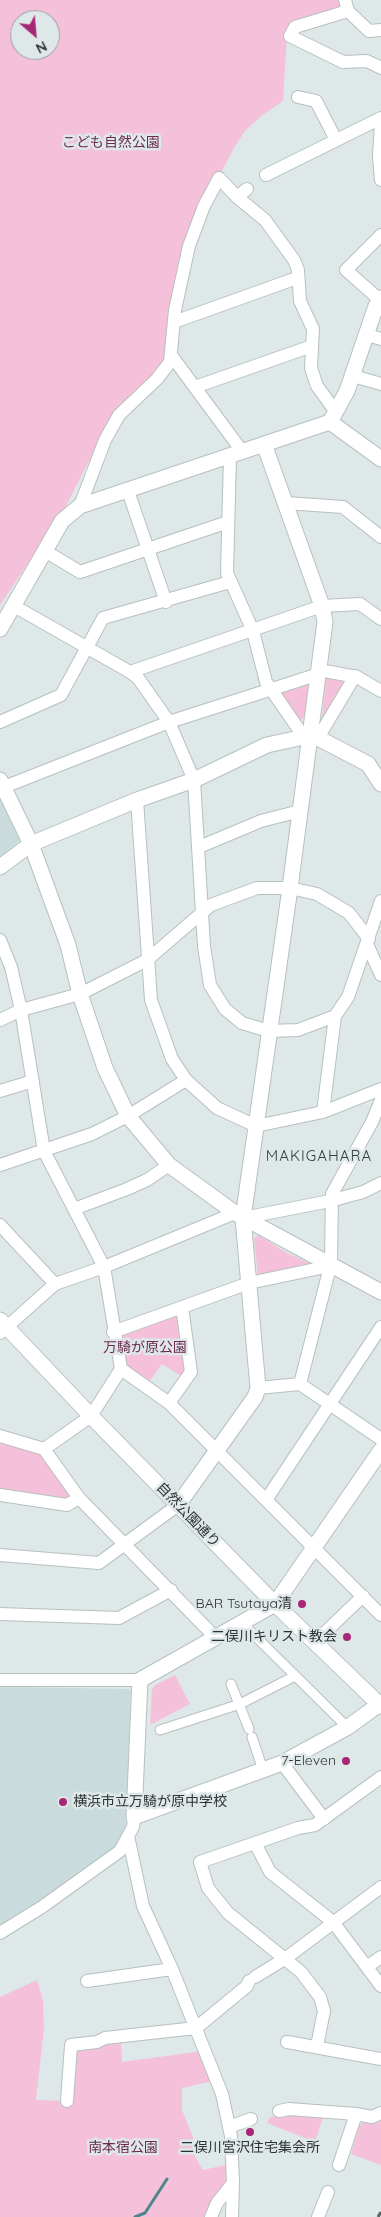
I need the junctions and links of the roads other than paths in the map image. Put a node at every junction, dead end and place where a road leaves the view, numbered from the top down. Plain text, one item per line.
1 (346, 6) edge
2 (381, 30) edge
3 (381, 68) edge
4 (298, 97) dead end
5 (381, 118) edge
6 (381, 124) edge
7 (336, 140) junction
8 (266, 175) dead end
9 (381, 180) edge
10 (381, 236) edge
11 (297, 278) junction
12 (380, 300) edge
13 (174, 322) junction
14 (374, 337) edge
15 (312, 346) junction
16 (171, 355) junction
17 (354, 376) junction
18 (381, 384) edge
19 (195, 387) junction
20 (333, 417) junction
21 (264, 444) junction
22 (236, 454) junction
23 (381, 458) edge
24 (128, 491) junction
25 (286, 503) junction
26 (80, 506) junction
27 (228, 522) junction
28 (381, 537) edge
29 (148, 549) junction
30 (45, 551) junction
31 (230, 582) junction
32 (166, 602) junction
33 (14, 606) junction
34 (322, 606) junction
35 (381, 619) edge
36 (0, 629) edge
37 (253, 631) junction
38 (87, 647) junction
39 (130, 672) junction
40 (319, 672) junction
41 (355, 676) junction
42 (270, 689) junction
43 (381, 691) edge
44 (0, 722) edge
45 (170, 722) junction
46 (311, 737) junction
47 (194, 780) junction
48 (2, 784) edge
49 (381, 784) edge
50 (137, 800) junction
51 (300, 811) junction
52 (31, 844) junction
53 (198, 847) junction
54 (0, 867) edge
55 (290, 888) junction
56 (381, 901) edge
57 (203, 913) junction
58 (0, 940) edge
59 (368, 941) junction
60 (147, 960) junction
61 (381, 975) edge
62 (80, 994) junction
63 (21, 1010) junction
64 (335, 1016) junction
65 (0, 1020) edge
66 (269, 1031) junction
67 (186, 1080) junction
68 (33, 1081) junction
69 (381, 1089) edge
70 (0, 1092) edge
71 (381, 1100) edge
72 (323, 1112) junction
73 (128, 1116) junction
74 (256, 1126) junction
75 (44, 1151) junction
76 (0, 1165) edge
77 (169, 1165) junction
78 (381, 1183) edge
79 (330, 1201) junction
80 (74, 1209) junction
81 (239, 1216) junction
82 (0, 1225) edge
83 (330, 1264) junction
84 (104, 1267) junction
85 (249, 1283) junction
86 (54, 1284) junction
87 (381, 1292) edge
88 (182, 1307) junction
89 (2, 1327) edge
90 (381, 1327) edge
91 (113, 1332) junction
92 (121, 1369) junction
93 (300, 1384) junction
94 (258, 1388) junction
95 (169, 1404) junction
96 (329, 1404) junction
97 (90, 1416) junction
98 (0, 1436) edge
99 (381, 1439) edge
100 (44, 1449) junction
101 (381, 1450) edge
102 (216, 1452) junction
103 (0, 1495) edge
104 (79, 1498) junction
105 (266, 1500) junction
106 (178, 1505) junction
107 (125, 1545) junction
108 (315, 1547) junction
109 (0, 1555) edge
110 (171, 1590) junction
111 (363, 1596) junction
112 (275, 1604) junction
113 (0, 1614) edge
114 (381, 1615) edge
115 (242, 1623) junction
116 (216, 1638) junction
117 (315, 1642) junction
118 (295, 1676) junction
119 (0, 1680) edge
120 (140, 1680) junction
121 (232, 1684) dead end
122 (240, 1704) junction
123 (381, 1705) edge
124 (347, 1728) junction
125 (160, 1730) dead end
126 (282, 1763) junction
127 (261, 1764) dead end
128 (381, 1777) edge
129 (134, 1817) junction
130 (324, 1819) junction
131 (128, 1836) junction
132 (255, 1843) junction
133 (381, 1886) edge
134 (333, 1922) junction
135 (0, 1933) edge
136 (381, 1957) edge
137 (286, 1958) junction
138 (367, 1967) junction
139 (172, 1969) junction
140 (87, 1981) dead end
141 (381, 1986) edge
142 (196, 2028) junction
143 (287, 2042) dead end
144 (317, 2046) junction
145 (381, 2059) edge
146 (67, 2101) dead end
147 (279, 2111) dead end
148 (381, 2113) edge
149 (356, 2114) junction
150 (252, 2119) dead end
151 (229, 2127) junction
152 (339, 2165) dead end
153 (233, 2182) junction
154 (328, 2192) dead end
155 (211, 2217) edge
156 (232, 2217) edge
157 (318, 2217) edge

1 - 2 street
1 - 3 street
4 - 7 street
5 - 7 street
6 - 9 street
7 - 8 street
10 - 12 street
11 - 13 street
11 - 13 street
11 - 15 street
12 - 14 street
13 - 16 street
14 - 17 street
15 - 19 street
15 - 20 street
16 - 19 street
16 - 26 street
17 - 18 street
17 - 20 street
19 - 22 street
20 - 21 street
20 - 23 street
21 - 22 street
21 - 25 street
22 - 24 street
22 - 27 street
24 - 26 street
24 - 29 street
25 - 28 street
25 - 34 street
26 - 30 street
27 - 29 street
27 - 31 street
29 - 30 street
29 - 32 street
30 - 33 street
31 - 32 street
31 - 37 street
32 - 38 street
33 - 36 street
33 - 38 street
34 - 35 street
34 - 37 street
34 - 40 street
37 - 39 street
37 - 42 street
38 - 39 street
38 - 44 street
39 - 45 street
40 - 41 street
40 - 42 street
40 - 46 street
41 - 43 street
41 - 46 street
42 - 45 street
42 - 46 street
45 - 47 street
45 - 48 street
46 - 47 street
46 - 49 street
46 - 51 street
47 - 50 street
47 - 53 street
48 - 52 street
50 - 52 street
50 - 60 street
51 - 53 street
51 - 55 street
52 - 54 street
52 - 62 street
53 - 57 street
55 - 57 street
55 - 59 street
55 - 66 street
56 - 59 street
57 - 60 street
57 - 66 street
58 - 63 street
59 - 61 street
59 - 64 street
60 - 62 street
60 - 67 street
62 - 63 street
62 - 73 street
63 - 65 street
63 - 68 street
64 - 66 street
64 - 72 street
66 - 74 street
67 - 73 street
67 - 74 street
68 - 70 street
68 - 75 street
69 - 72 street
71 - 79 street
72 - 74 street
73 - 75 street
73 - 77 street
74 - 81 street
75 - 76 street
75 - 80 street
77 - 80 street
77 - 81 street
78 - 79 street
79 - 81 street
79 - 83 street
80 - 84 street
81 - 83 street
81 - 84 street
81 - 85 street
82 - 86 street
83 - 85 street
83 - 87 street
83 - 93 street
84 - 86 street
84 - 91 street
85 - 88 street
85 - 94 street
86 - 89 street
88 - 91 street
88 - 95 street
89 - 97 street, 自然公園通り
90 - 96 street
91 - 92 street
92 - 95 street
92 - 97 street
93 - 94 street
93 - 96 street
94 - 102 street
95 - 102 street
96 - 99 street
96 - 105 street
97 - 100 street
97 - 106 street, 自然公園通り
98 - 100 street
100 - 104 street
101 - 108 street
102 - 105 street
102 - 106 street
103 - 104 street
104 - 107 street
105 - 108 street
106 - 107 street
106 - 112 street, 自然公園通り
107 - 109 street
107 - 110 street
108 - 111 street
108 - 112 street
110 - 113 street
110 - 116 street
111 - 114 street
111 - 117 street
112 - 115 street
112 - 117 street, 自然公園通り
115 - 116 street
115 - 118 street
116 - 120 street
117 - 123 street, 自然公園通り
118 - 122 street
118 - 124 street
119 - 120 street
120 - 129 street
121 - 122 street
122 - 125 street
122 - 127 street
123 - 124 street
124 - 126 street
126 - 129 street
126 - 130 street
128 - 130 street
129 - 131 street
130 - 132 street
131 - 135 street
131 - 139 street
132 - 134 street
132 - 137 street
133 - 134 street
134 - 137 street
134 - 138 street
136 - 138 street
137 - 142 street
137 - 144 street
138 - 141 street
139 - 140 street
139 - 142 street
142 - 146 street
142 - 151 street
143 - 144 street
144 - 145 street
147 - 149 street
148 - 149 street
149 - 152 street
150 - 151 street
151 - 153 street
153 - 155 street
153 - 156 street
154 - 157 street

